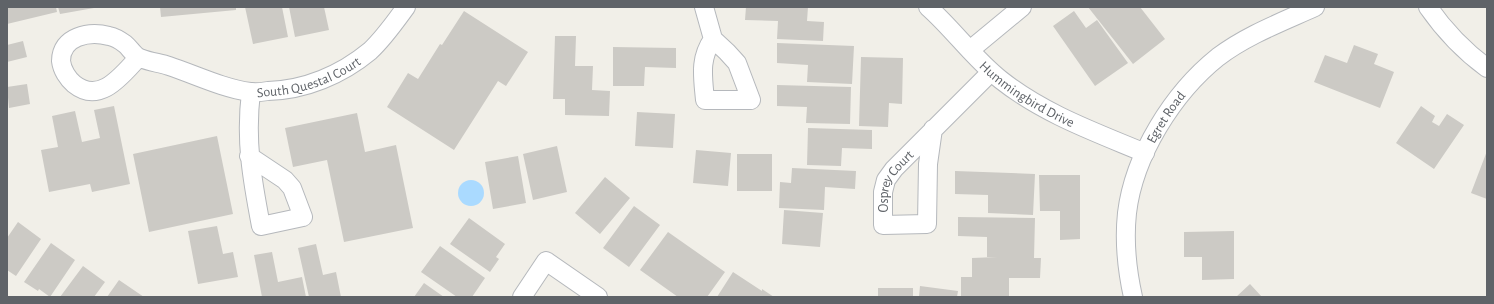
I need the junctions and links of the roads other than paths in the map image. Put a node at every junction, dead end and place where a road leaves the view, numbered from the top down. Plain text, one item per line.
1 (406, 7) edge
2 (704, 7) edge
3 (928, 7) edge
4 (1315, 7) edge
5 (1428, 7) edge
6 (1017, 9) edge
7 (712, 39) dead end
8 (970, 50) junction
9 (138, 58) dead end
10 (1487, 68) edge
11 (991, 72) junction
12 (251, 92) junction
13 (933, 129) junction
14 (1145, 153) junction
15 (249, 156) dead end
16 (522, 297) edge
17 (598, 297) edge
18 (1134, 297) edge

1 - 12 street, South Questal Court
2 - 7 street
3 - 8 street, Hummingbird Drive
4 - 14 street, Egret Road
5 - 10 street
6 - 8 street
8 - 11 street, Hummingbird Drive
9 - 12 street
11 - 13 street, Osprey Court
11 - 14 street, Hummingbird Drive
12 - 15 street, South Questal Court
13 - 13 street, Osprey Court
14 - 18 street, Egret Road
16 - 17 street

